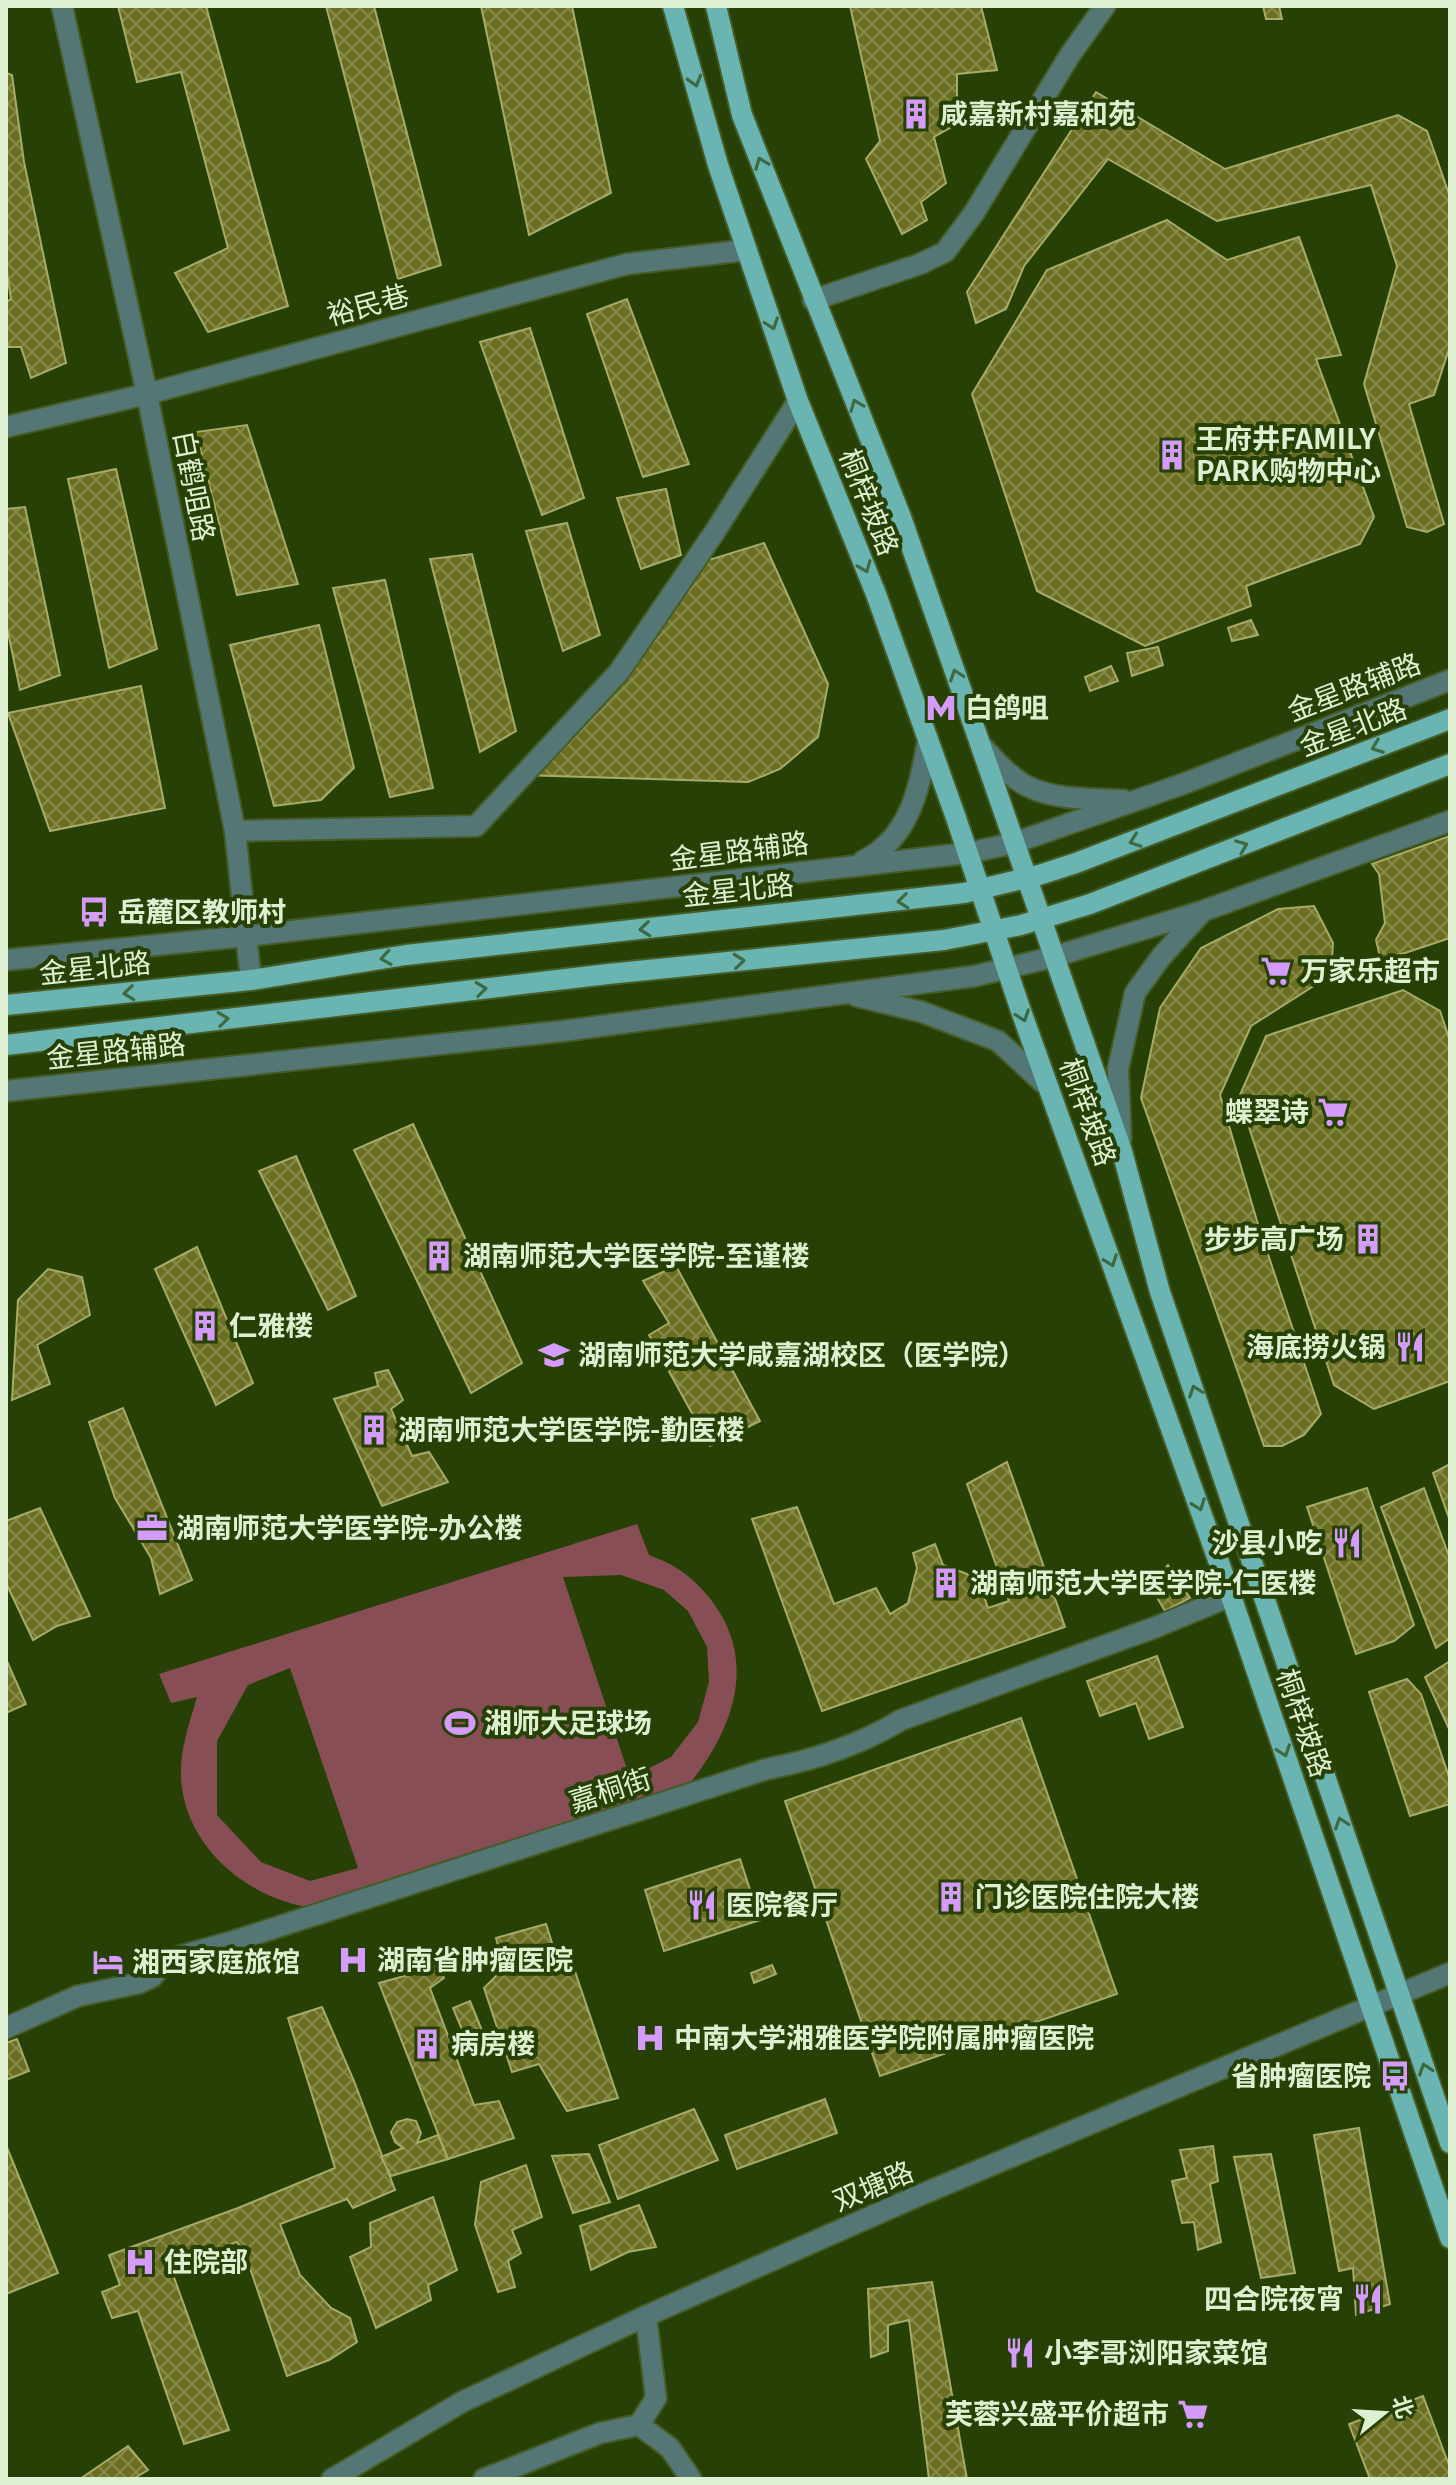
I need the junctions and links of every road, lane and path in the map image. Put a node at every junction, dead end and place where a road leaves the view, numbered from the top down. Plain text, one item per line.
1 (62, 6) edge
2 (673, 6) edge
3 (716, 6) edge
4 (1105, 6) edge
5 (747, 250) junction
6 (813, 300) junction
7 (147, 394) junction
8 (798, 401) junction
9 (6, 427) edge
10 (1450, 680) edge
11 (1450, 719) edge
12 (928, 740) junction
13 (980, 743) junction
14 (1450, 764) edge
15 (1135, 800) junction
16 (1450, 821) edge
17 (235, 831) junction
18 (1014, 843) junction
19 (968, 853) junction
20 (853, 866) junction
21 (1026, 878) junction
22 (980, 889) junction
23 (1203, 911) junction
24 (1041, 920) junction
25 (994, 932) junction
26 (247, 936) junction
27 (1053, 957) junction
28 (6, 960) edge
29 (1007, 970) junction
30 (251, 980) junction
31 (845, 994) junction
32 (6, 1005) edge
33 (6, 1045) edge
34 (1049, 1088) junction
35 (6, 1091) edge
36 (1122, 1151) junction
37 (1231, 1596) junction
38 (1450, 1973) edge
39 (1400, 1996) junction
40 (1370, 2007) junction
41 (6, 2028) edge
42 (1450, 2143) edge
43 (1450, 2238) edge
44 (646, 2316) junction
45 (639, 2425) junction
46 (332, 2479) edge
47 (484, 2479) edge
48 (691, 2479) edge

1 - 7 street, 白鹤咀路
2 -> 5 main road, 桐梓坡路
6 -> 3 main road, 桐梓坡路
4 - 6 street
5 - 7 street, 裕民巷
5 -> 8 main road, 桐梓坡路
13 -> 6 main road, 桐梓坡路
7 - 9 street, 裕民巷
7 - 17 street, 白鹤咀路
8 -> 12 main road, 桐梓坡路
8 - 17 street
10 - 15 street, 金星路辅路
11 -> 21 main road, 金星北路
12 - 19 main road, 桐梓坡路
12 - 20 street
13 - 15 street
13 - 18 main road, 桐梓坡路
24 -> 14 main road
15 - 18 street, 金星路辅路
16 - 23 street, 金星路辅路
17 - 26 street, 白鹤咀路
18 - 19 street, 金星路辅路
18 - 21 main road, 桐梓坡路
19 - 20 street, 金星路辅路
19 - 22 main road, 桐梓坡路
20 - 26 street, 金星路辅路
21 - 22 main road, 金星北路
21 - 24 main road, 桐梓坡路
22 - 25 main road, 桐梓坡路
22 -> 30 main road, 金星北路
23 - 27 street, 金星路辅路
23 - 36 street
24 - 25 main road
24 - 27 main road, 桐梓坡路
25 - 29 main road, 桐梓坡路
33 -> 25 main road
26 - 28 street, 金星路辅路
26 - 30 street, 白鹤咀路
27 - 29 street, 金星路辅路
27 - 36 main road, 桐梓坡路
29 - 31 street, 金星路辅路
29 -> 34 main road, 桐梓坡路
30 -> 32 main road, 金星北路
31 - 34 street
31 - 35 street, 金星路辅路
34 -> 37 main road, 桐梓坡路
39 -> 36 main road, 桐梓坡路
37 -> 40 main road, 桐梓坡路
37 - 41 street, 嘉桐街
38 - 39 street, 双塘路
39 - 40 street, 双塘路
42 -> 39 main road, 桐梓坡路
40 - 43 main road, 桐梓坡路
40 - 44 street, 双塘路
44 - 45 street
44 - 46 street, 双塘路
45 - 47 street
45 - 48 street

